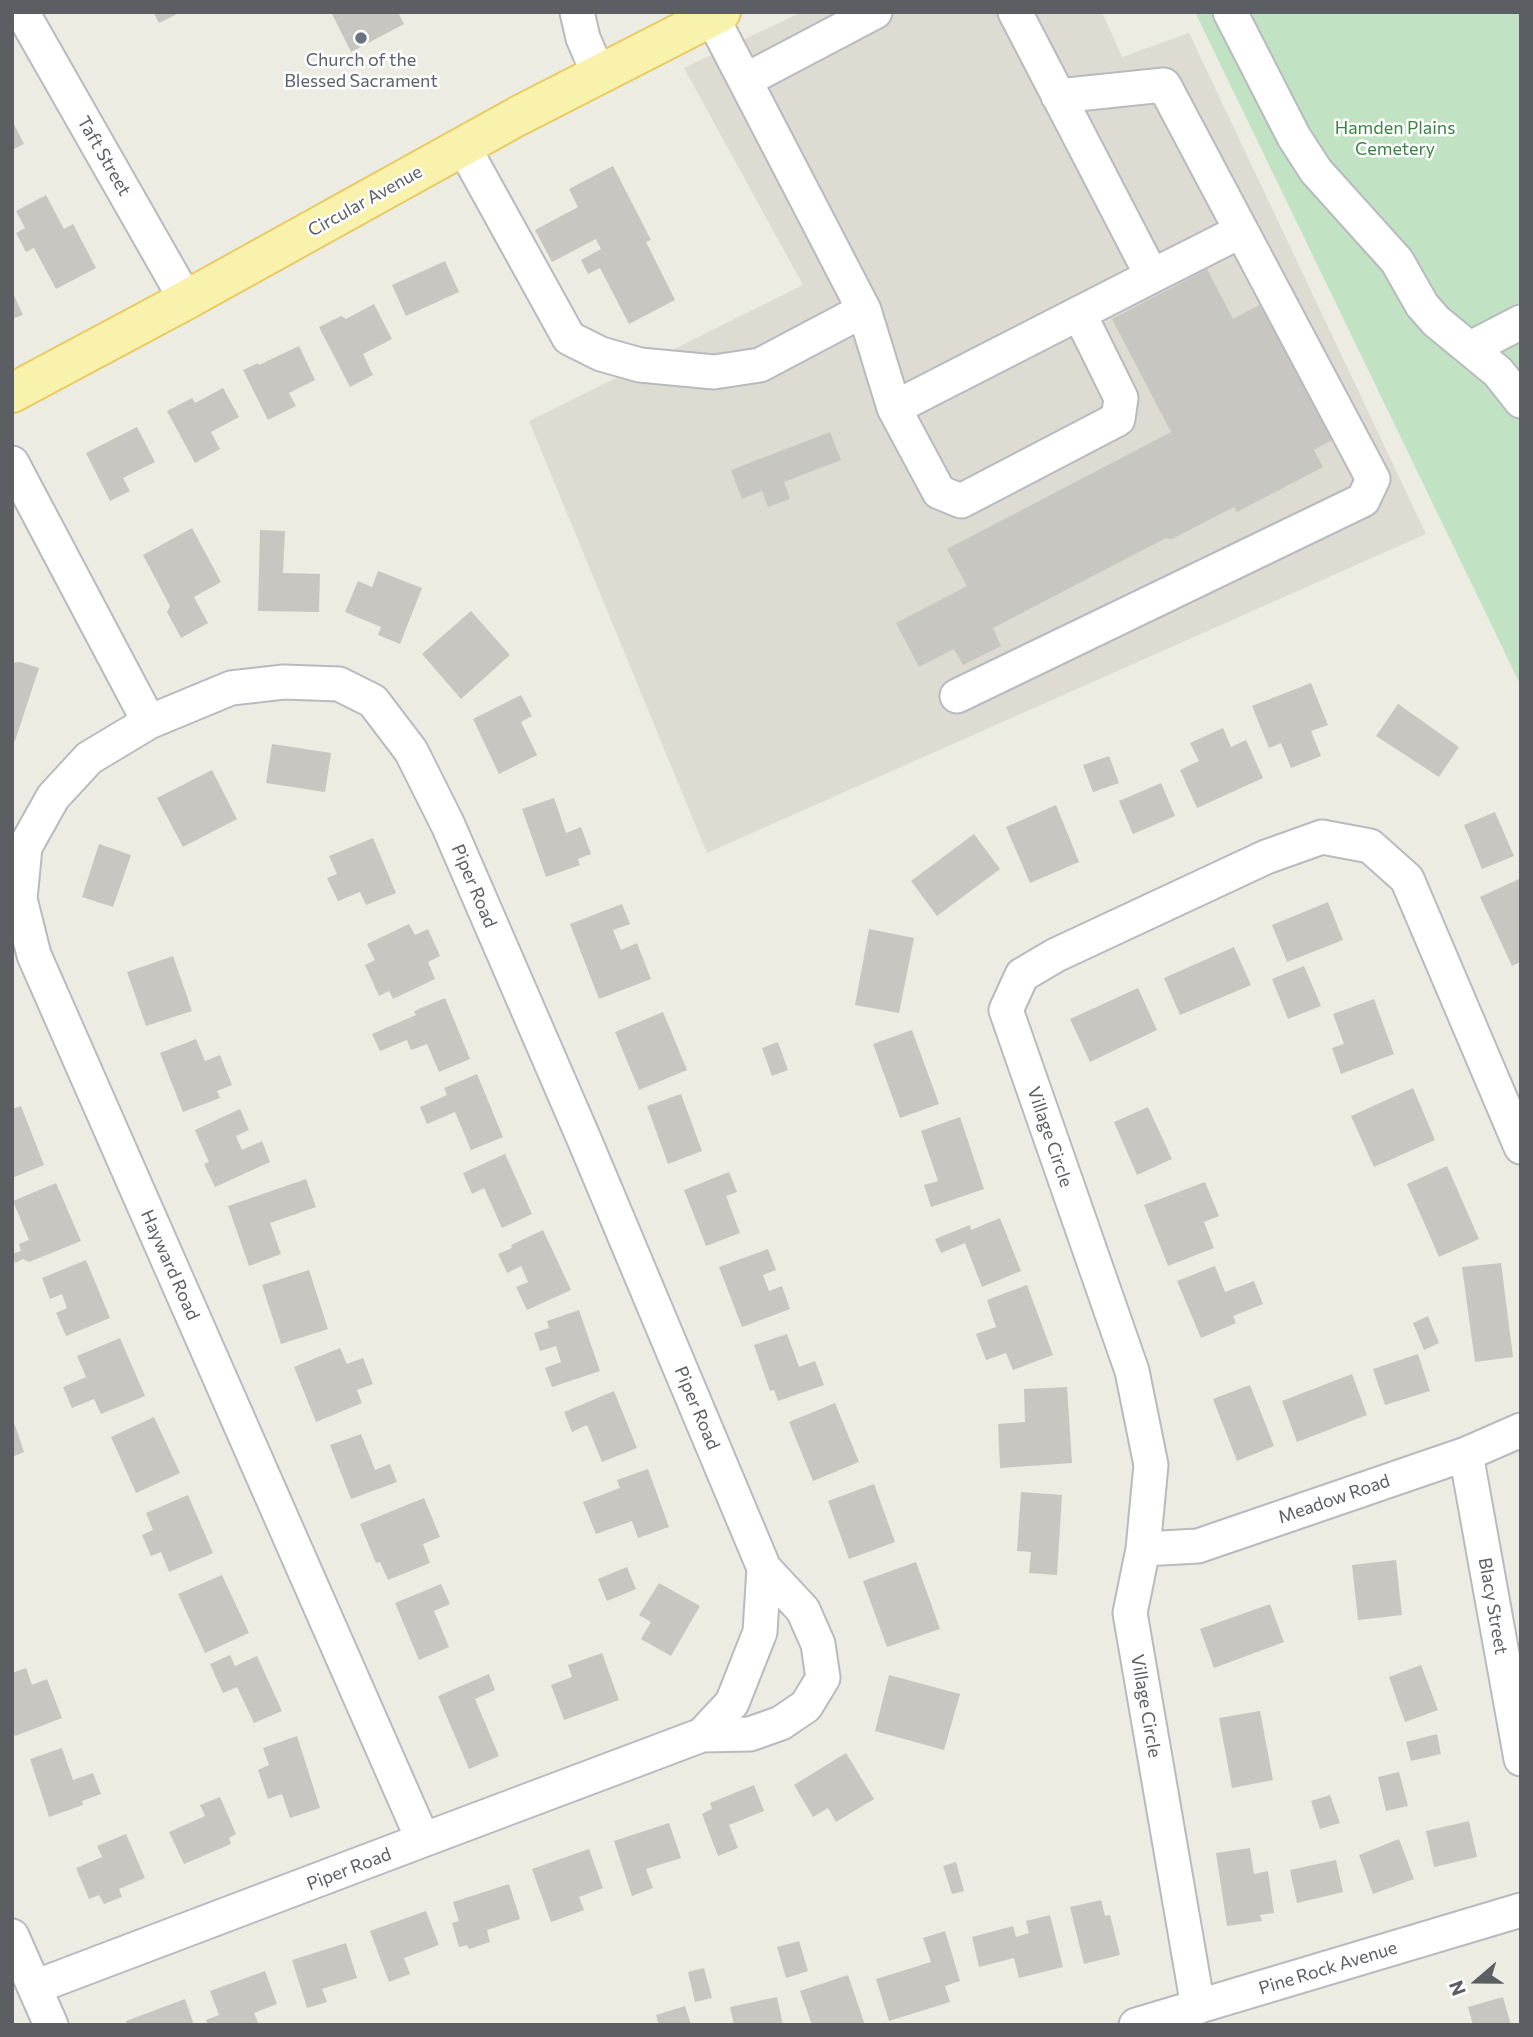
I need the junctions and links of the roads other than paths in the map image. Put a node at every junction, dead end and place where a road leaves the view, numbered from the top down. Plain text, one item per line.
1 (22, 12) edge
2 (577, 12) edge
3 (874, 12) edge
4 (1015, 12) edge
5 (1230, 12) edge
6 (716, 15) edge
7 (599, 75) junction
8 (746, 80) junction
9 (1058, 96) junction
10 (463, 146) junction
11 (1241, 231) junction
12 (1152, 276) junction
13 (187, 300) junction
14 (864, 310) junction
15 (1079, 313) junction
16 (1521, 322) edge
17 (1471, 348) junction
18 (12, 393) edge
19 (1521, 401) edge
20 (894, 408) junction
21 (12, 463) edge
22 (957, 696) dead end
23 (149, 722) junction
24 (1521, 1147) edge
25 (1521, 1430) edge
26 (1466, 1454) junction
27 (1143, 1549) junction
28 (764, 1568) junction
29 (702, 1735) junction
30 (1521, 1759) edge
31 (423, 1840) junction
32 (1521, 1910) edge
33 (12, 1936) edge
34 (35, 1987) junction
35 (1198, 2007) junction
36 (51, 2025) edge
37 (1136, 2025) edge

1 - 13 street, Taft Street
2 - 7 street
3 - 8 street
4 - 9 street
5 - 17 street
6 - 7 main road, Circular Avenue
6 - 8 street
7 - 10 main road, Circular Avenue
8 - 14 street
9 - 11 street
9 - 12 street
10 - 13 main road, Circular Avenue
10 - 14 street
11 - 12 street
11 - 22 street
12 - 15 street
13 - 18 main road, Circular Avenue
14 - 20 street
15 - 20 street
15 - 20 street
16 - 17 street
17 - 19 street
21 - 23 street
23 - 28 street, Piper Road
23 - 31 street, Hayward Road
24 - 27 street, Village Circle
25 - 26 street, Meadow Road
26 - 27 street, Meadow Road
26 - 30 street, Blacy Street
27 - 35 street, Village Circle
28 - 29 street, Piper Road
28 - 29 street, Piper Road
29 - 31 street, Piper Road
31 - 34 street, Piper Road
32 - 35 street, Pine Rock Avenue
33 - 34 street
34 - 36 street
35 - 37 street, Pine Rock Avenue

